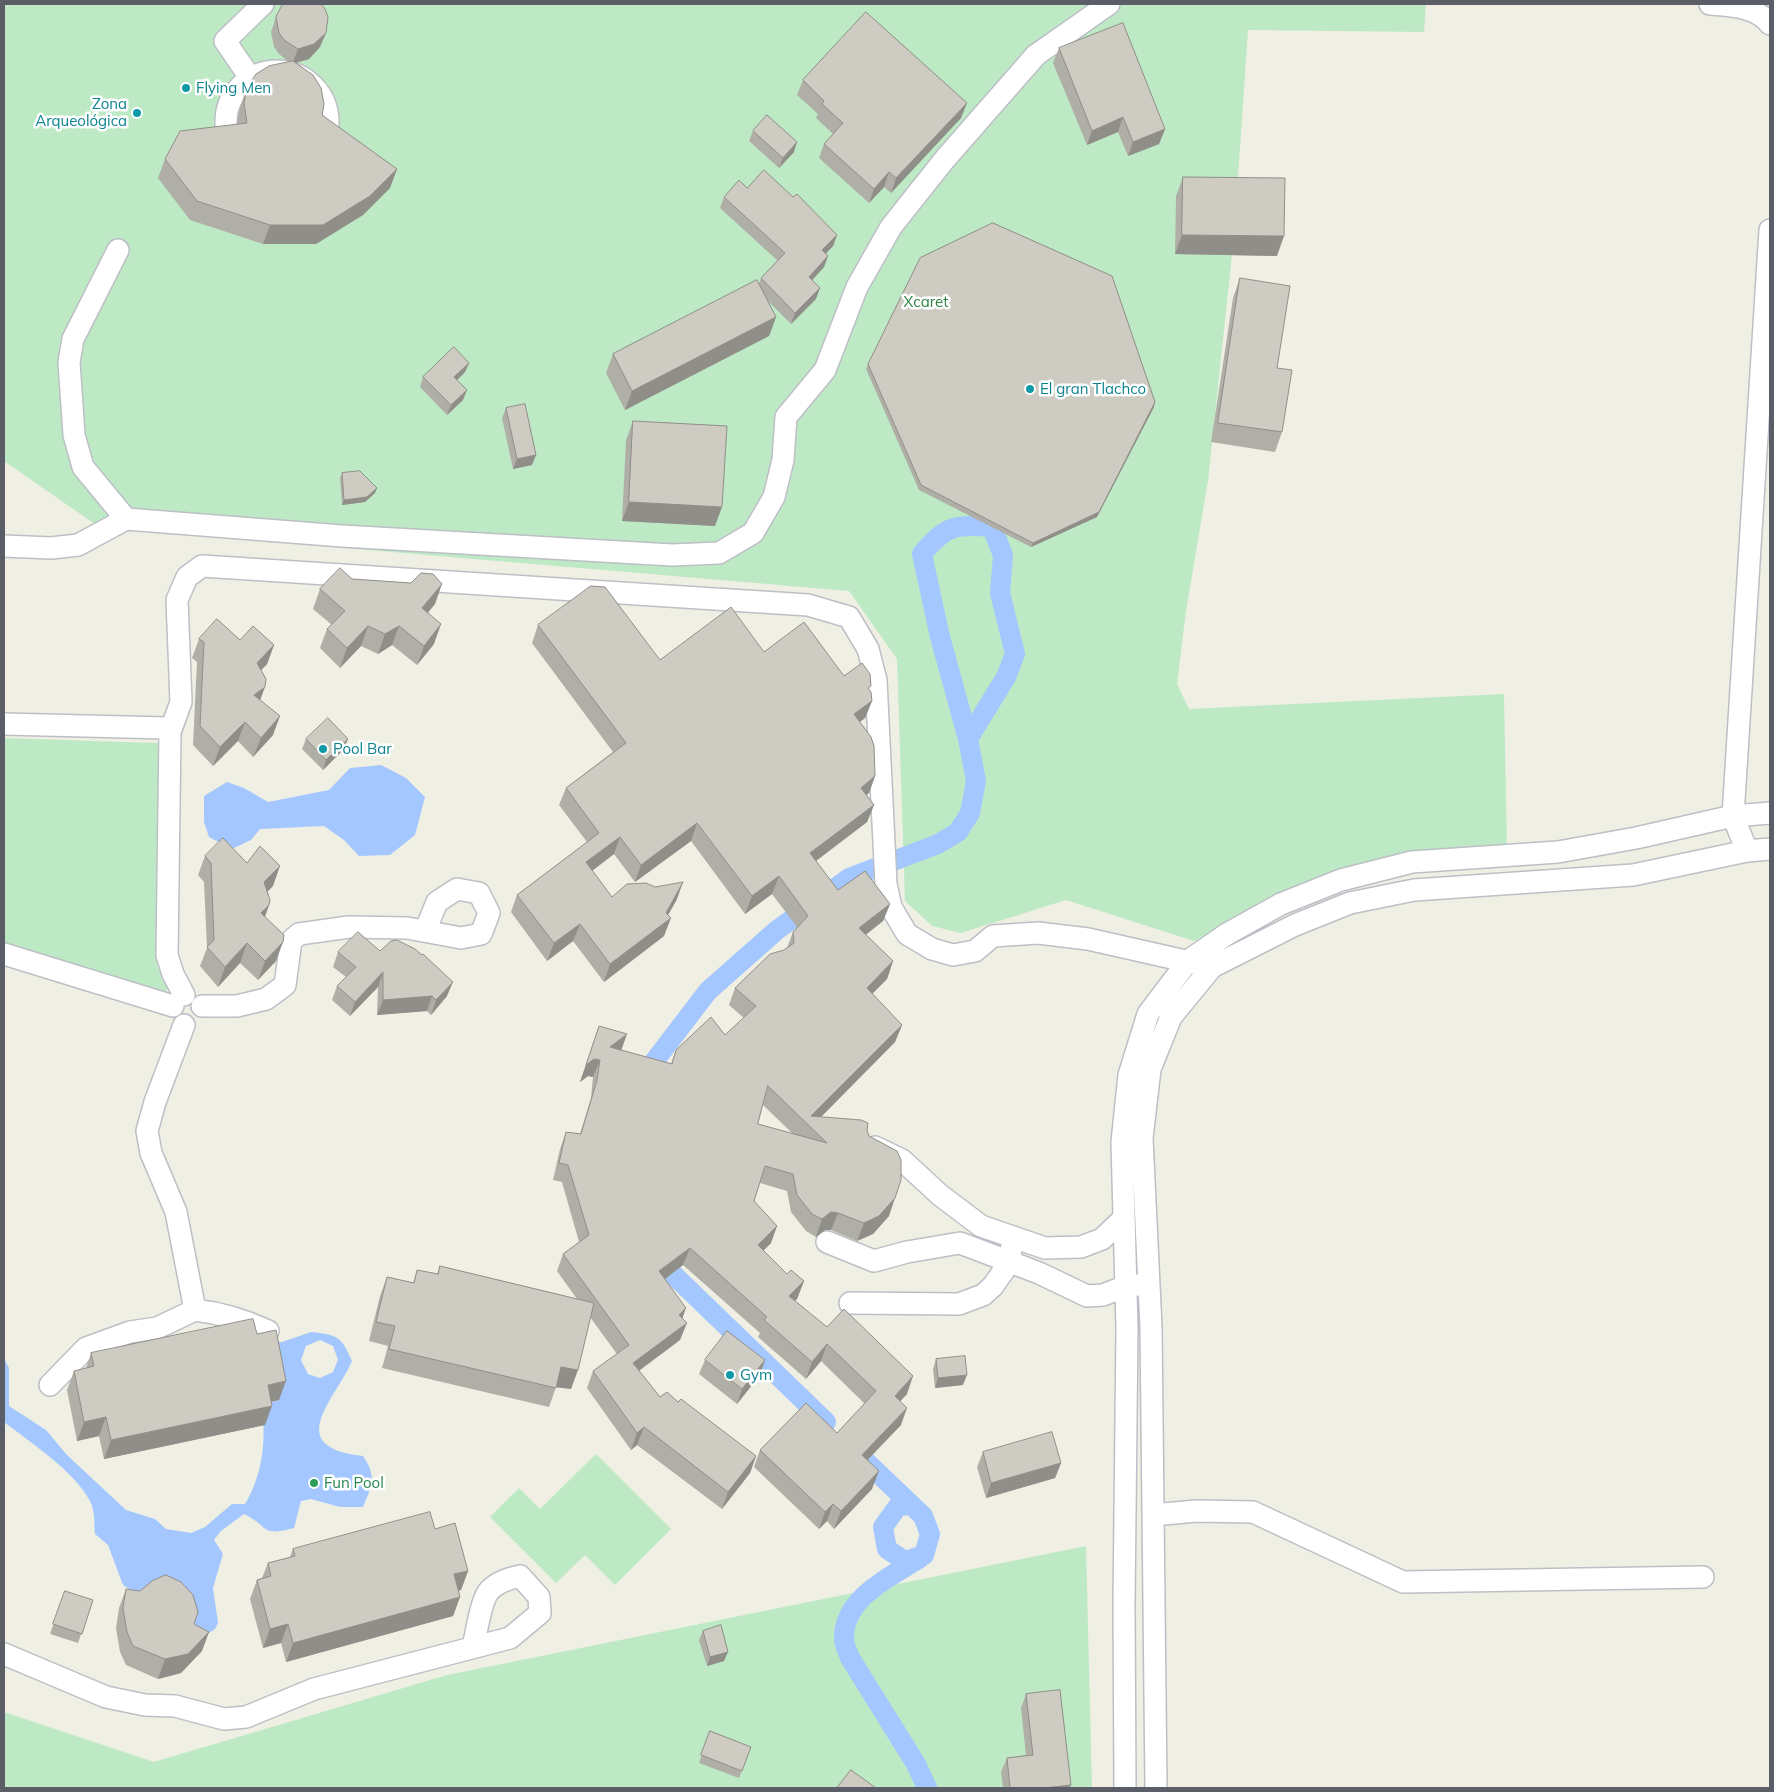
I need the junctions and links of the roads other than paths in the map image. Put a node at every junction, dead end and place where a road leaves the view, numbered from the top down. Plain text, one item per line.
1 (263, 4) edge
2 (1109, 4) edge
3 (1710, 4) edge
4 (1770, 24) edge
5 (251, 79) junction
6 (1770, 230) edge
7 (118, 250) dead end
8 (126, 519) junction
9 (4, 546) edge
10 (4, 724) edge
11 (170, 732) junction
12 (1770, 813) edge
13 (1734, 816) junction
14 (1770, 849) edge
15 (1747, 851) junction
16 (425, 931) dead end
17 (4, 954) edge
18 (1188, 961) junction
19 (1212, 967) junction
20 (178, 1001) junction
21 (202, 1006) junction
22 (184, 1025) junction
23 (873, 1146) edge
24 (1124, 1218) junction
25 (1012, 1237) junction
26 (827, 1242) dead end
27 (1009, 1263) junction
28 (1149, 1285) junction
29 (1126, 1286) junction
30 (850, 1303) dead end
31 (195, 1310) junction
32 (268, 1332) edge
33 (50, 1385) dead end
34 (1153, 1516) junction
35 (1702, 1577) dead end
36 (473, 1647) dead end
37 (4, 1654) edge
38 (1125, 1788) edge
39 (1156, 1788) edge

1 - 5 street
2 - 8 street
3 - 4 street
5 - 5 street
6 - 13 street
7 - 8 street
8 - 9 street
10 - 11 street
11 - 18 street
11 - 20 street
12 - 13 street
13 - 15 street
13 - 18 street
14 - 15 street
15 - 19 street
16 - 21 street
17 - 20 street
18 - 19 street
18 - 24 street
19 - 28 street
20 - 21 street
20 - 22 street
21 - 22 street
22 - 31 street
23 - 25 street
24 - 25 street
24 - 29 street
25 - 27 street
26 - 27 street
27 - 29 street
27 - 30 street
28 - 29 street
28 - 34 street
29 - 38 street
31 - 32 street
31 - 33 street
34 - 35 street
34 - 39 street
36 - 37 street

